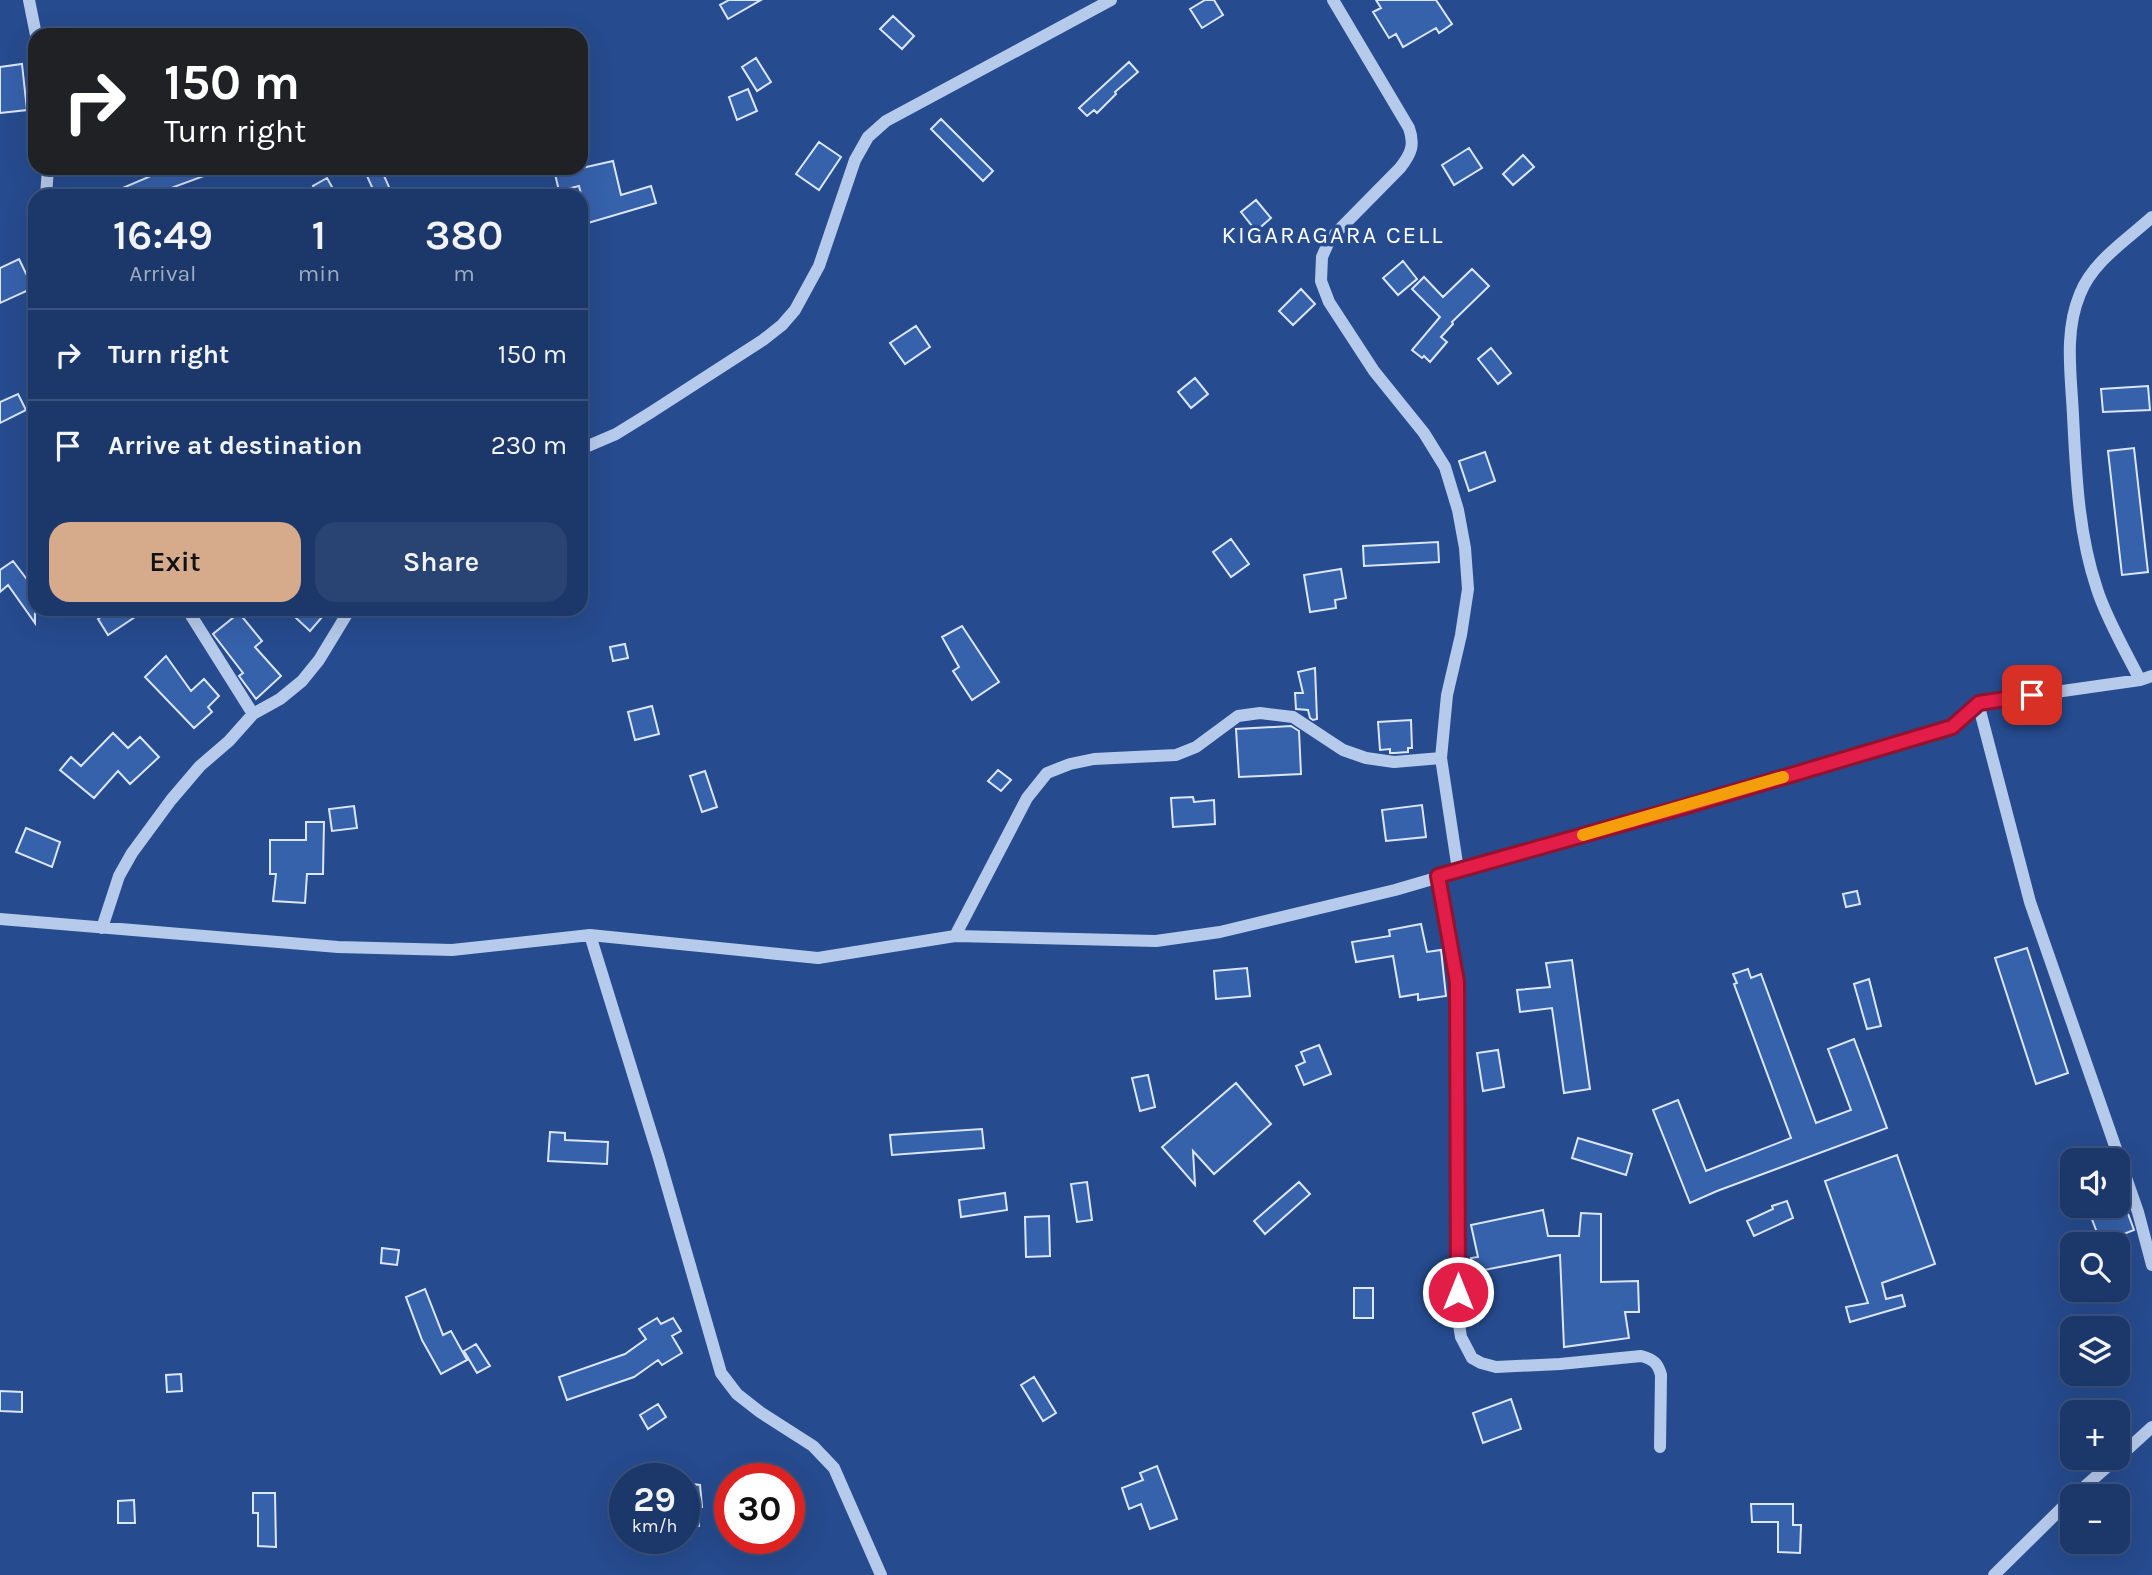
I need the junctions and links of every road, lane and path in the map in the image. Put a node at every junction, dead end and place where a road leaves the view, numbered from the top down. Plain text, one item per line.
1 (29, 0) edge
2 (1111, 0) edge
3 (1333, 0) edge
4 (35, 28) edge
5 (2152, 217) edge
6 (588, 446) edge
7 (191, 616) edge
8 (346, 616) edge
9 (2146, 678) edge
10 (1979, 703) junction
11 (253, 715) junction
12 (1441, 758) junction
13 (1458, 870) junction
14 (1438, 876) junction
15 (0, 919) edge
16 (102, 928) junction
17 (590, 935) junction
18 (955, 936) junction
19 (2152, 1265) edge
20 (2152, 1427) edge
21 (2130, 1446) edge
22 (1660, 1447) dead end
23 (2103, 1470) edge
24 (2088, 1484) edge
25 (2060, 1510) edge
26 (881, 1575) edge
27 (1994, 1575) edge

1 - 4 street
2 - 6 street
3 - 12 street
5 - 9 street
7 - 11 street
8 - 11 street
9 - 10 street
10 - 13 street
10 - 19 street
11 - 16 street
12 - 13 street
12 - 18 street
13 - 14 street
14 - 18 street
14 - 22 street
15 - 16 street
16 - 17 street
17 - 18 street
17 - 26 street
20 - 21 street
23 - 24 street
25 - 27 street

